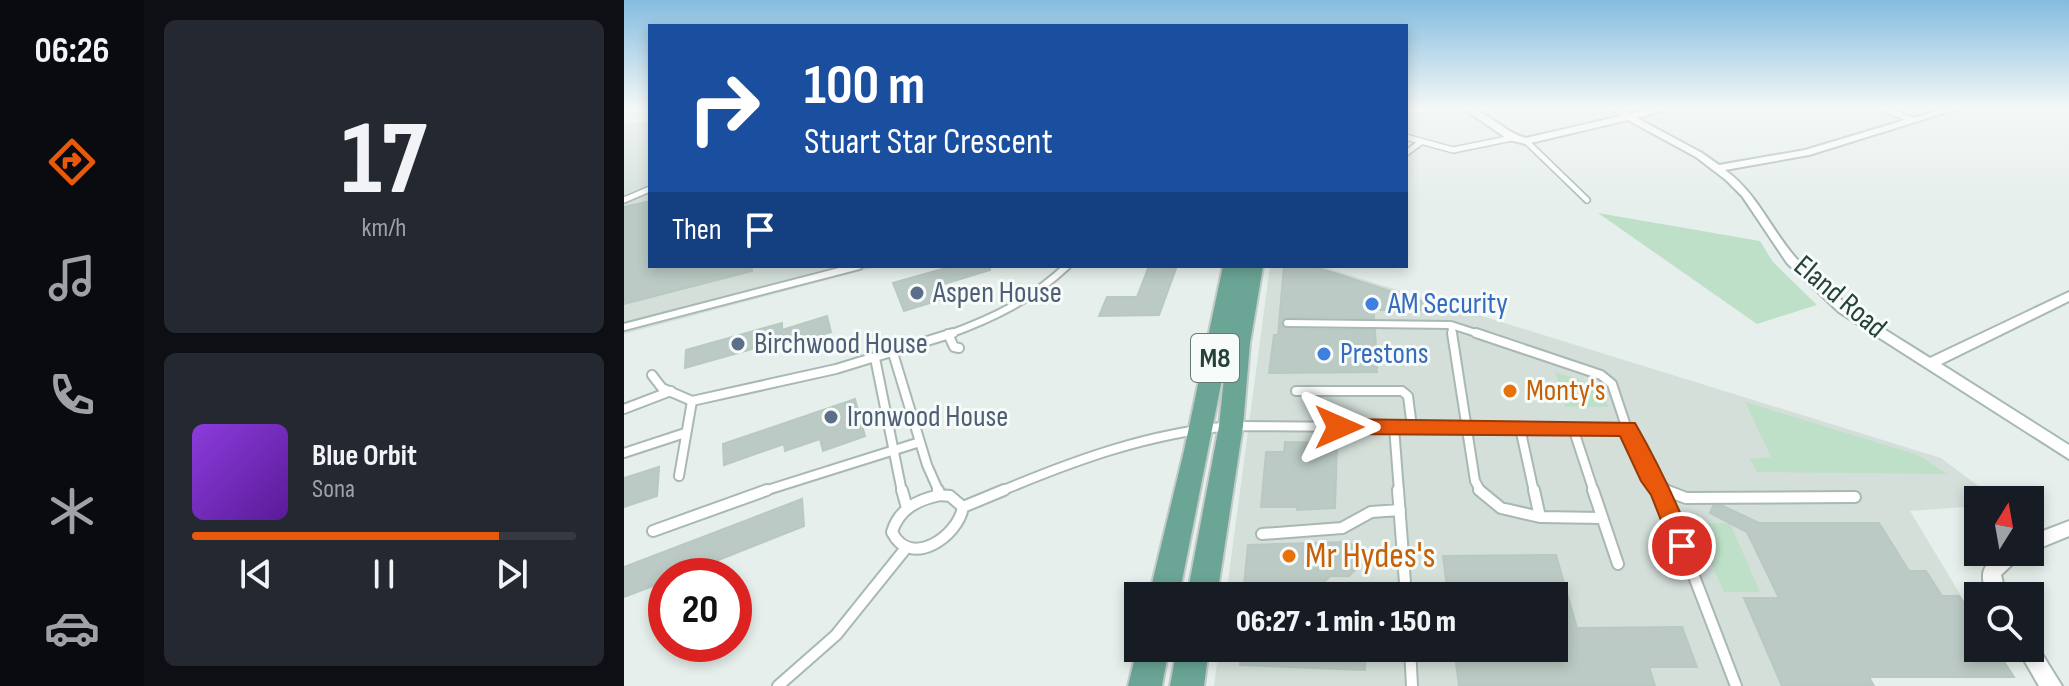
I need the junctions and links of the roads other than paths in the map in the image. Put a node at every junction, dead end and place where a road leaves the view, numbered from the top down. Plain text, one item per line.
1 (1415, 140) edge
2 (1502, 140) edge
3 (1521, 140) edge
4 (1531, 140) edge
5 (1668, 140) edge
6 (1848, 140) edge
7 (1526, 141) junction
8 (1421, 142) junction
9 (1408, 152) edge
10 (1717, 168) junction
11 (648, 190) edge
12 (624, 200) edge
13 (1587, 200) dead end
14 (851, 268) edge
15 (1066, 268) edge
16 (1233, 268) edge
17 (1253, 268) edge
18 (2069, 296) edge
19 (1287, 323) dead end
20 (1451, 325) junction
21 (624, 327) edge
22 (948, 334) junction
23 (959, 348) dead end
24 (893, 353) junction
25 (875, 358) junction
26 (1929, 364) junction
27 (652, 375) dead end
28 (671, 391) junction
29 (1296, 391) dead end
30 (692, 401) junction
31 (624, 409) edge
32 (1231, 426) junction
33 (1201, 427) junction
34 (1394, 427) junction
35 (1412, 427) junction
36 (1466, 428) junction
37 (1520, 428) junction
38 (1573, 428) junction
39 (1627, 429) junction
40 (685, 433) junction
41 (920, 442) junction
42 (892, 451) junction
43 (624, 453) edge
44 (2069, 453) edge
45 (679, 476) dead end
46 (1661, 490) junction
47 (940, 495) junction
48 (1855, 497) dead end
49 (963, 507) junction
50 (907, 508) junction
51 (1400, 510) junction
52 (1540, 517) junction
53 (1602, 518) junction
54 (2069, 528) edge
55 (653, 531) dead end
56 (1262, 534) dead end
57 (2044, 538) edge
58 (906, 548) junction
59 (1618, 564) dead end
60 (1167, 582) edge
61 (1204, 582) edge
62 (1405, 582) edge
63 (1150, 662) edge
64 (1191, 662) edge
65 (1411, 662) edge
66 (2036, 662) edge
67 (778, 686) edge
68 (1145, 686) edge
69 (1187, 686) edge
70 (1412, 686) edge
71 (1736, 686) edge
72 (2051, 686) edge

1 - 8 lane
2 - 8 lane
3 - 7 street
4 - 7 street
5 - 10 street, Eland Road
6 - 10 street
7 - 13 lane
8 - 9 lane
10 - 26 street, Eland Road
11 - 12 lane
14 - 21 lane
15 - 22 lane
16 - 33 main road, M8
17 - 32 main road, M8
18 - 26 street
19 - 20 lane
20 - 36 lane
20 - 39 lane
22 - 23 lane
22 - 24 lane
24 - 25 lane
24 - 41 lane
25 - 30 lane
25 - 42 lane
26 - 44 street, Eland Road
27 - 28 lane
28 - 30 lane
28 - 31 lane
29 - 35 lane
30 - 40 lane
32 - 33 lane
32 - 34 lane
32 - 61 main road, M8
33 - 49 lane
33 - 60 main road, M8
34 - 35 lane
34 - 51 lane
35 - 36 lane
36 - 37 lane
36 - 52 lane
37 - 38 lane
37 - 52 lane
38 - 39 lane
38 - 53 lane
39 - 46 lane
40 - 43 lane
40 - 45 lane
41 - 42 lane
41 - 47 lane
42 - 50 lane
42 - 55 lane
46 - 48 lane
46 - 71 lane
47 - 49 lane
47 - 50 lane
49 - 58 lane
50 - 58 lane
51 - 56 lane
51 - 62 lane
52 - 53 lane
53 - 59 lane
54 - 57 street
58 - 67 lane
63 - 68 main road
64 - 69 main road
65 - 70 lane
66 - 72 street

